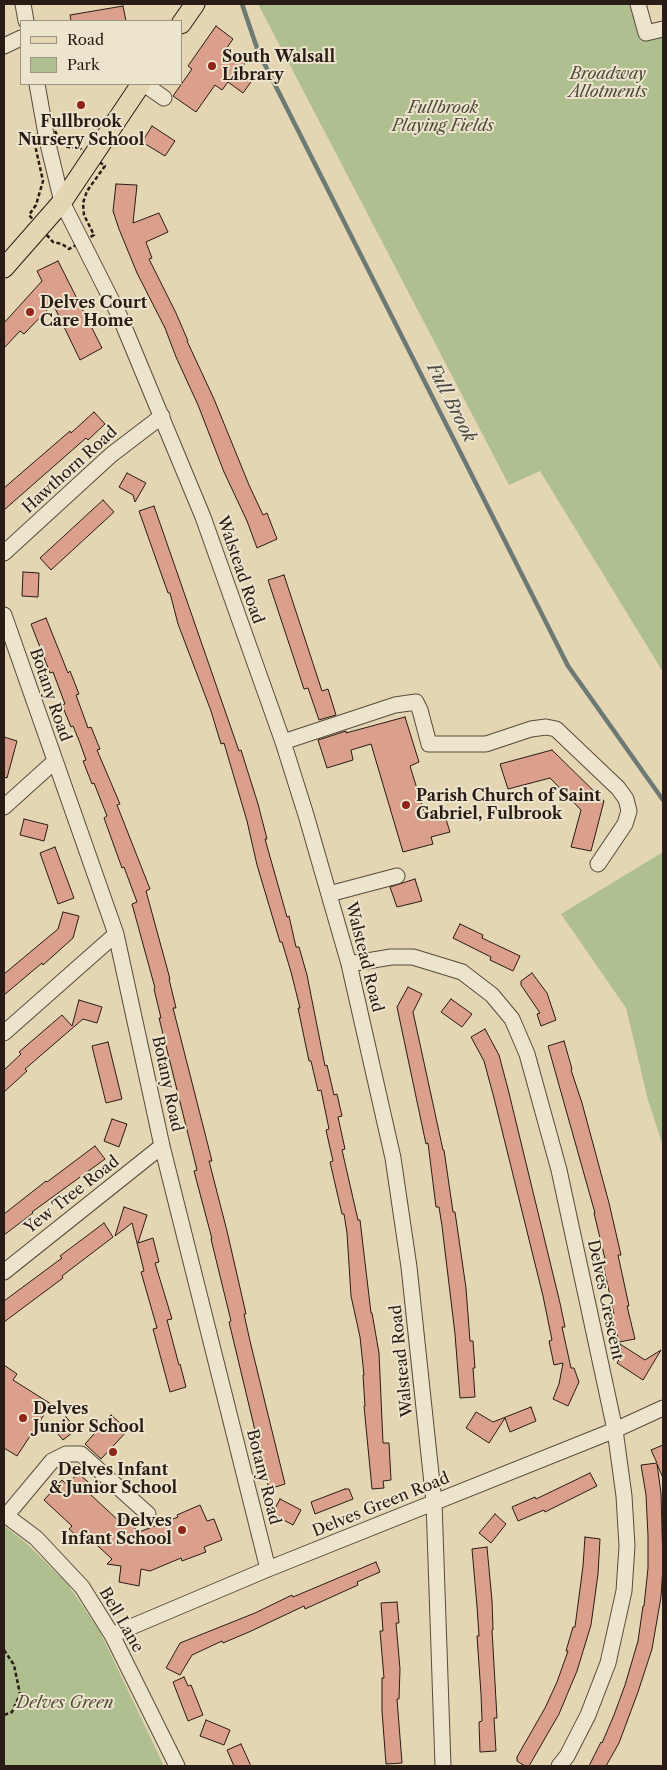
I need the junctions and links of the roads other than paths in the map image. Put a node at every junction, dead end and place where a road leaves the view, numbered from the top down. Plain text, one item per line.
1 (24, 4) edge
2 (195, 4) edge
3 (638, 4) edge
4 (26, 20) edge
5 (182, 23) edge
6 (663, 29) edge
7 (20, 38) edge
8 (4, 46) edge
9 (37, 85) edge
10 (141, 85) edge
11 (144, 85) edge
12 (164, 98) dead end
13 (62, 202) junction
14 (4, 268) edge
15 (162, 416) junction
16 (4, 553) edge
17 (4, 615) edge
18 (282, 742) junction
19 (55, 761) junction
20 (4, 807) edge
21 (598, 864) dead end
22 (397, 876) dead end
23 (329, 894) junction
24 (116, 934) junction
25 (349, 964) junction
26 (4, 1033) edge
27 (162, 1146) junction
28 (4, 1272) edge
29 (663, 1408) edge
30 (615, 1430) junction
31 (434, 1502) junction
32 (148, 1514) dead end
33 (5, 1515) edge
34 (268, 1569) junction
35 (112, 1635) junction
36 (177, 1766) edge
37 (444, 1766) edge
38 (559, 1766) edge

1 - 4 street
2 - 5 main road
3 - 6 street
7 - 8 street
9 - 13 street, Walstead Road
10 - 13 main road
11 - 12 street
13 - 14 main road
13 - 15 street, Walstead Road
15 - 16 street, Hawthorn Road
15 - 18 street, Walstead Road
17 - 19 street, Botany Road
18 - 21 street
18 - 23 street, Walstead Road
19 - 20 street
19 - 24 street, Botany Road
22 - 23 street
23 - 25 street, Walstead Road
24 - 26 street
24 - 27 street, Botany Road
25 - 30 street, Delves Crescent
25 - 31 street, Walstead Road
27 - 28 street, Yew Tree Road
27 - 34 street, Botany Road
29 - 30 street, Delves Green Road
30 - 31 street, Delves Green Road
30 - 38 street, Delves Crescent
31 - 34 street, Delves Green Road
31 - 37 street, Walstead Road
32 - 33 street
33 - 35 street, Bell Lane
34 - 35 street, Delves Green Road
35 - 36 street, Bell Lane

